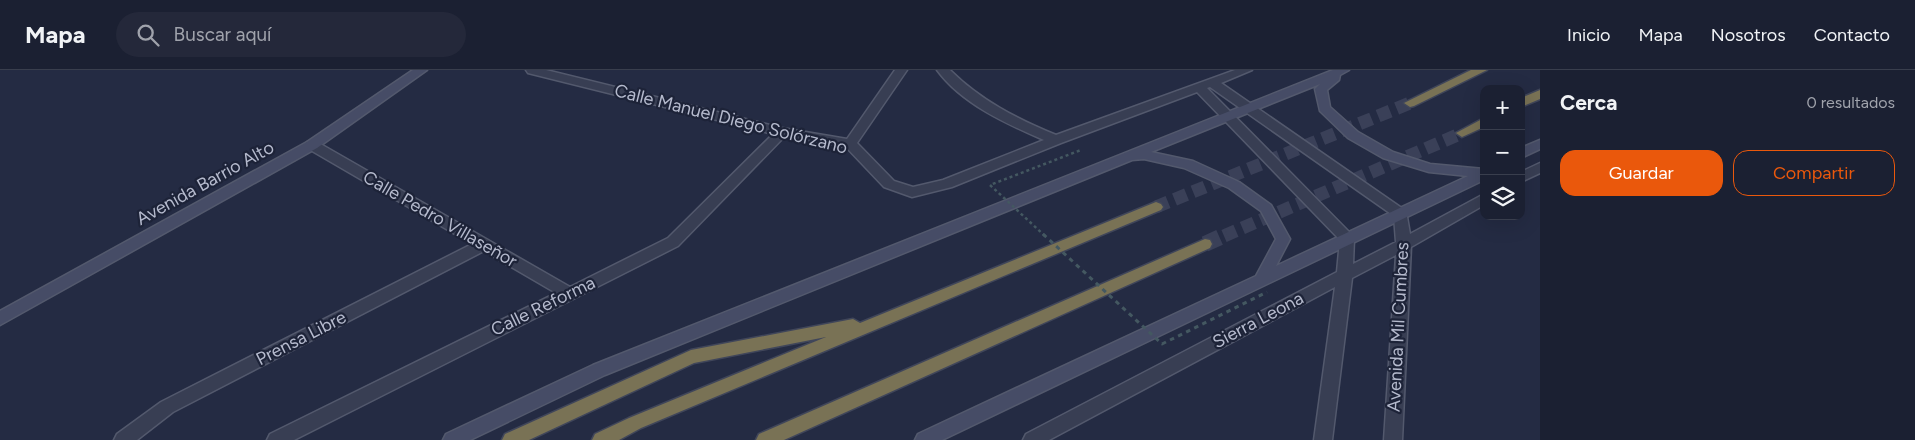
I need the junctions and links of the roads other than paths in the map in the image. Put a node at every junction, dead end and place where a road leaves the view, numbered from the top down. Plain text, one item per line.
1 (421, 70) edge
2 (532, 70) edge
3 (901, 70) edge
4 (944, 70) edge
5 (1246, 70) edge
6 (1342, 70) edge
7 (1481, 70) edge
8 (1212, 83) junction
9 (1199, 88) junction
10 (1540, 94) edge
11 (1525, 101) edge
12 (1410, 103) tunnel mouth
13 (1248, 108) junction
14 (1229, 116) junction
15 (1480, 124) edge
16 (782, 132) junction
17 (1462, 133) tunnel mouth
18 (1056, 140) junction
19 (850, 144) junction
20 (1540, 144) edge
21 (312, 145) junction
22 (1525, 152) edge
23 (1540, 167) edge
24 (1089, 173) junction
25 (1480, 173) edge
26 (1480, 175) edge
27 (1525, 176) edge
28 (1480, 201) edge
29 (1156, 207) tunnel mouth
30 (1400, 214) junction
31 (1347, 239) junction
32 (485, 244) junction
33 (1205, 244) tunnel mouth
34 (1404, 244) junction
35 (1345, 274) junction
36 (1264, 286) junction
37 (568, 293) junction
38 (886, 318) junction
39 (0, 319) edge
40 (123, 440) edge
41 (276, 440) edge
42 (452, 440) edge
43 (511, 440) edge
44 (601, 440) edge
45 (766, 440) edge
46 (924, 440) edge
47 (1032, 440) edge
48 (1323, 440) edge
49 (1392, 440) edge

1 - 21 main road, Avenida Barrio Alto
2 - 16 street, Calle Manuel Diego Solórzano
3 - 19 street
4 - 18 street
5 - 8 street, Calle Manuel Diego Solórzano
6 - 13 main road
6 - 25 main road
7 - 12 highway
8 - 9 street, Calle Manuel Diego Solórzano
8 - 13 street
9 - 14 street
9 - 18 street, Calle Manuel Diego Solórzano
10 - 11 highway
13 - 14 main road
13 - 30 street
14 - 24 main road
14 - 31 street
15 - 17 highway
16 - 19 street, Calle Manuel Diego Solórzano
16 - 37 street, Calle Reforma
18 - 19 street, Calle Manuel Diego Solórzano
20 - 22 main road
21 - 32 street, Calle Pedro Villaseñor
21 - 39 main road, Avenida Barrio Alto
23 - 27 street
24 - 36 main road
24 - 42 main road
26 - 30 main road
28 - 34 street, Sierra Leona
29 - 38 highway
30 - 31 main road
30 - 34 street, Avenida Mil Cumbres
31 - 35 street
31 - 36 main road
32 - 37 street, Calle Pedro Villaseñor
32 - 40 street, Prensa Libre
33 - 45 highway
34 - 35 street, Sierra Leona
34 - 49 street, Avenida Mil Cumbres
35 - 47 street, Sierra Leona
35 - 48 street
36 - 46 main road
37 - 41 street, Calle Reforma
38 - 43 highway
38 - 44 highway

